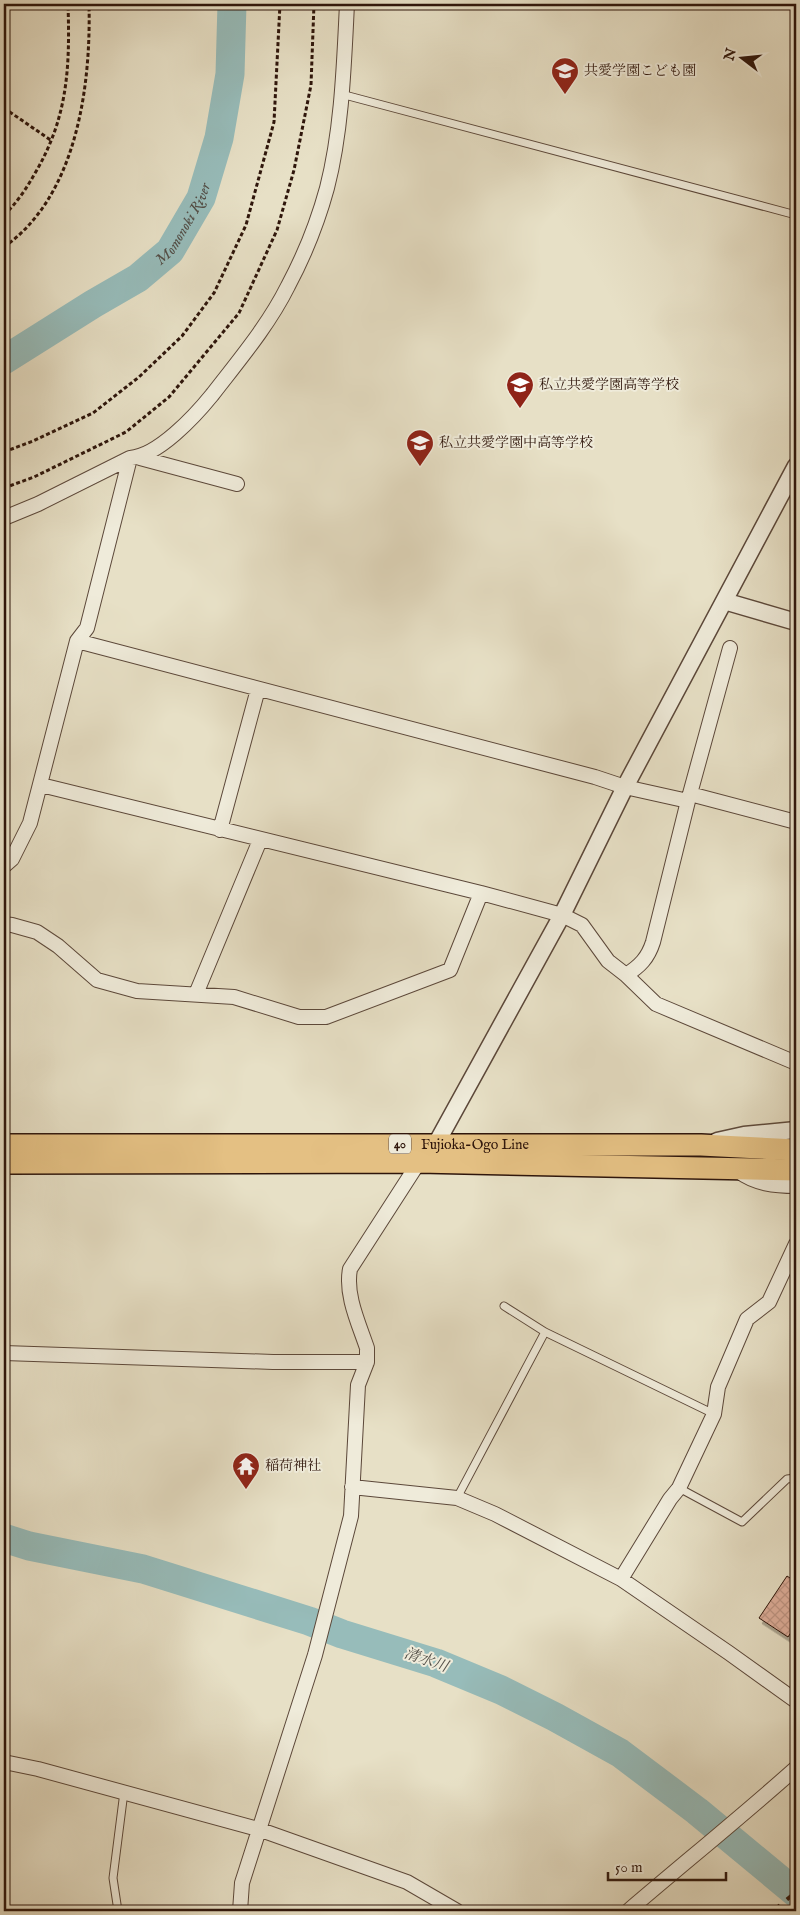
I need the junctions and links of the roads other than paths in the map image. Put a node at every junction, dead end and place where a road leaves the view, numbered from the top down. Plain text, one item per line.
1 (347, 4) edge
2 (341, 94) junction
3 (796, 215) edge
4 (135, 458) junction
5 (796, 466) edge
6 (236, 484) dead end
7 (4, 518) edge
8 (724, 601) junction
9 (796, 622) edge
10 (77, 641) junction
11 (730, 648) dead end
12 (258, 689) junction
13 (41, 785) junction
14 (625, 787) junction
15 (689, 797) junction
16 (796, 822) edge
17 (220, 830) junction
18 (260, 840) junction
19 (4, 866) edge
20 (481, 893) junction
21 (562, 915) junction
22 (4, 924) edge
23 (626, 975) junction
24 (196, 994) junction
25 (796, 1063) edge
26 (796, 1130) edge
27 (436, 1144) junction
28 (4, 1145) edge
29 (701, 1145) junction
30 (796, 1150) edge
31 (419, 1162) junction
32 (4, 1163) edge
33 (734, 1168) junction
34 (796, 1170) edge
35 (796, 1186) edge
36 (796, 1244) edge
37 (504, 1306) dead end
38 (545, 1332) junction
39 (4, 1353) edge
40 (367, 1362) junction
41 (714, 1414) junction
42 (796, 1478) edge
43 (352, 1487) junction
44 (679, 1488) junction
45 (457, 1498) junction
46 (621, 1579) junction
47 (796, 1701) edge
48 (4, 1762) edge
49 (796, 1768) edge
50 (124, 1792) junction
51 (258, 1829) junction
52 (118, 1911) edge
53 (240, 1911) edge
54 (457, 1911) edge
55 (628, 1911) edge

1 - 2 street
2 - 3 lane
2 - 4 street
4 - 6 street
4 - 7 street
4 - 10 street
5 - 8 street
8 - 9 street
8 - 14 street
10 - 12 street
10 - 13 street
11 - 15 street
12 - 14 street
12 - 17 street
13 - 17 street
13 - 19 street
14 - 15 street
14 - 21 street
15 - 16 street
15 - 23 street
17 - 18 street
18 - 20 street
18 - 24 street
20 - 21 street
20 - 24 street
21 - 23 street
21 - 27 street
22 - 24 street
23 - 25 street
26 - 29 street
27 - 28 main road, Fujioka-Ogo Line / 40
27 - 29 main road, Fujioka-Ogo Line / 40
27 - 31 street
29 - 30 main road, Fujioka-Ogo Line / 40
31 - 32 main road, Fujioka-Ogo Line / 40
31 - 33 main road, Fujioka-Ogo Line / 40
31 - 40 street
33 - 34 main road, Fujioka-Ogo Line / 40
33 - 35 street
36 - 41 street
37 - 38 lane
38 - 41 lane
38 - 45 lane
39 - 40 street
40 - 43 street
41 - 44 street
42 - 44 lane
43 - 45 street
43 - 51 street
44 - 46 street
45 - 46 street
46 - 47 street
48 - 50 street
49 - 55 street
50 - 51 street
50 - 52 lane
51 - 53 street
51 - 54 street

